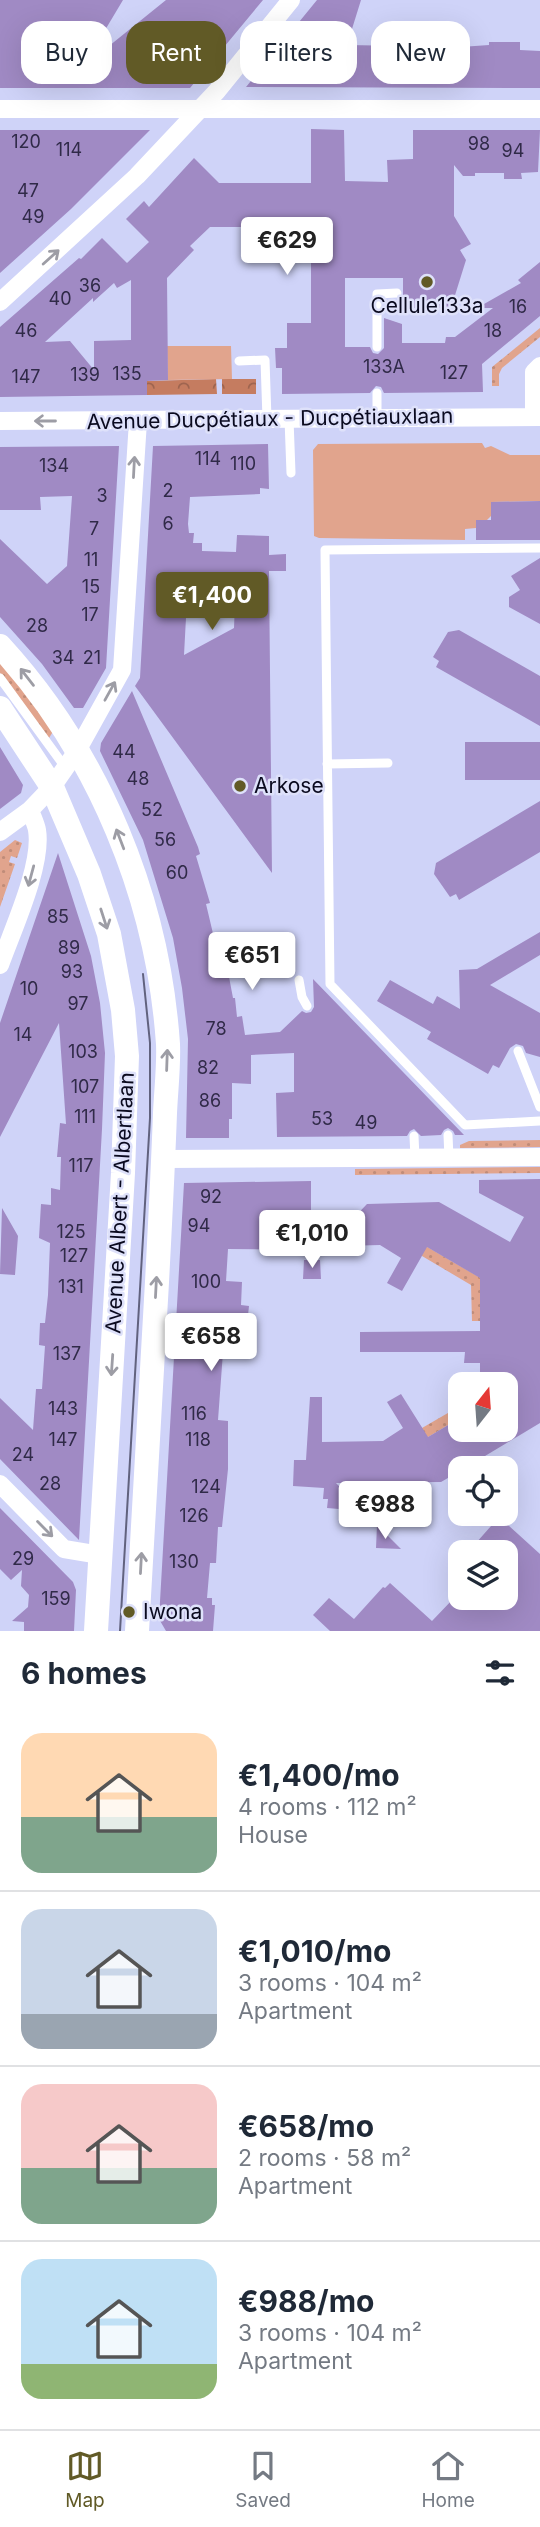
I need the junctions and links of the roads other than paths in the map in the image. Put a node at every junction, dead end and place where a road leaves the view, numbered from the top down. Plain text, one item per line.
1 (291, 0) edge
2 (0, 108) edge
3 (200, 108) junction
4 (540, 109) edge
5 (397, 293) dead end
6 (0, 302) edge
7 (377, 347) dead end
8 (239, 361) dead end
9 (540, 366) edge
10 (377, 393) dead end
11 (537, 417) edge
12 (267, 419) junction
13 (289, 419) junction
14 (377, 419) junction
15 (0, 421) edge
16 (138, 421) junction
17 (291, 473) dead end
18 (540, 548) edge
19 (0, 646) edge
20 (0, 678) edge
21 (0, 708) edge
22 (388, 763) dead end
23 (327, 764) junction
24 (65, 769) junction
25 (30, 810) junction
26 (0, 832) edge
27 (0, 965) edge
28 (299, 979) dead end
29 (307, 1006) dead end
30 (518, 1051) dead end
31 (540, 1107) edge
32 (540, 1121) edge
33 (448, 1135) dead end
34 (414, 1136) dead end
35 (540, 1157) edge
36 (449, 1158) junction
37 (164, 1159) junction
38 (415, 1159) junction
39 (0, 1484) edge
40 (100, 1555) junction
41 (96, 1631) edge
42 (137, 1631) edge

1 - 3 street
2 - 3 street
3 - 4 street
6 -> 3 street
5 - 7 lane
8 - 12 lane
9 - 11 street
10 - 14 lane
11 - 14 street, Avenue Ducpétiaux - Ducpétiauxlaan
12 - 13 street, Avenue Ducpétiaux - Ducpétiauxlaan
12 - 16 street, Avenue Ducpétiaux - Ducpétiauxlaan
13 - 14 street, Avenue Ducpétiaux - Ducpétiauxlaan
13 - 17 lane
16 -> 15 street, Avenue Ducpétiaux - Ducpétiauxlaan
24 -> 16 street
18 - 23 lane
24 -> 19 main road, Avenue Albert - Albertlaan
20 - 24 lane
21 - 24 main road, Avenue Albert - Albertlaan
22 - 23 lane
23 - 32 lane
24 - 25 street
37 -> 24 main road, Avenue Albert - Albertlaan
24 -> 40 main road, Avenue Albert - Albertlaan
25 - 26 street
25 -> 27 street
28 - 29 lane
30 - 31 lane
33 - 36 lane
34 - 38 lane
35 - 36 street
36 - 38 street
37 - 38 street
42 -> 37 main road, Avenue Albert - Albertlaan
39 -> 40 street
40 - 41 main road, Avenue Albert - Albertlaan

